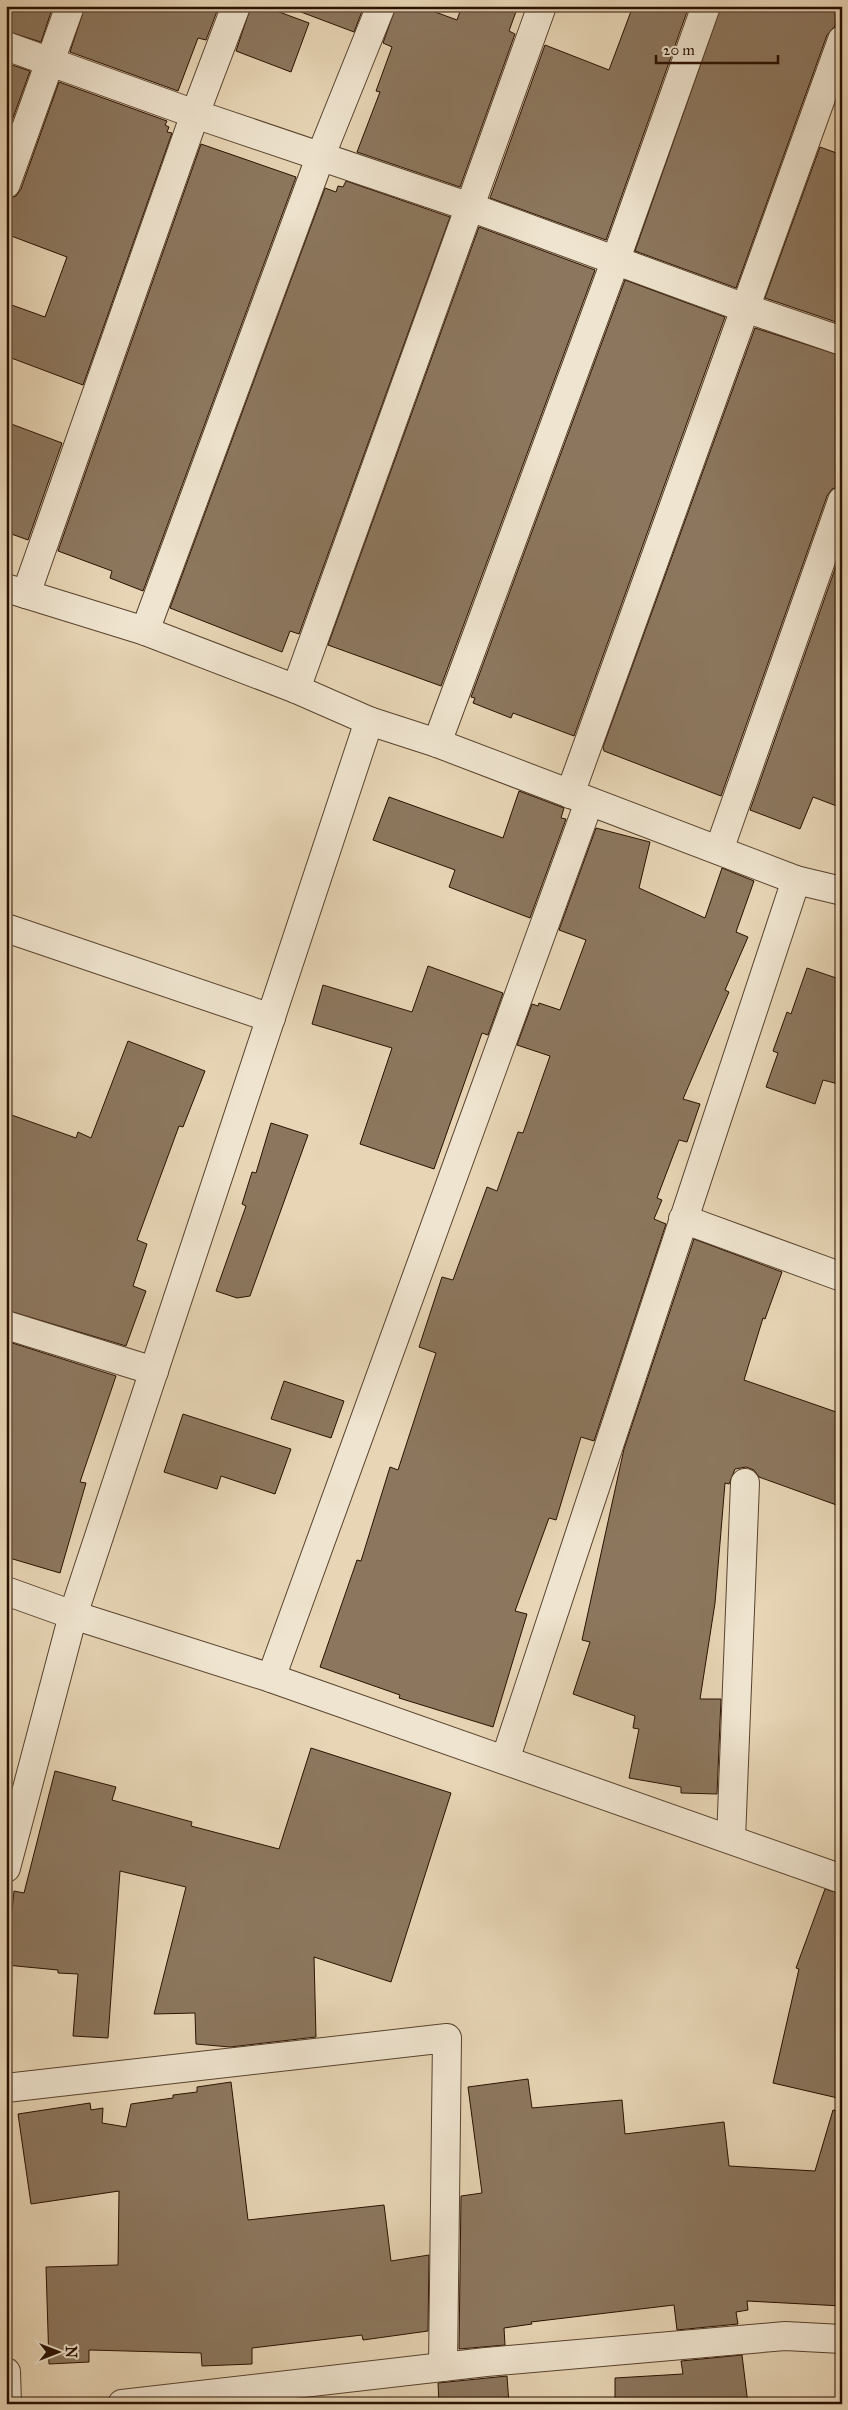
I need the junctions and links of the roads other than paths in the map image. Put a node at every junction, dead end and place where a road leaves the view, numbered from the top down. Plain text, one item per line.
1 (70, 6) edge
2 (236, 6) edge
3 (381, 6) edge
4 (542, 6) edge
5 (706, 6) edge
6 (842, 40) edge
7 (6, 46) edge
8 (50, 60) junction
9 (195, 114) junction
10 (321, 155) junction
11 (6, 184) edge
12 (470, 207) junction
13 (616, 260) junction
14 (745, 308) junction
15 (842, 341) edge
16 (842, 501) edge
17 (16, 591) edge
18 (145, 631) junction
19 (296, 689) junction
20 (369, 721) junction
21 (437, 743) junction
22 (580, 798) junction
23 (718, 850) junction
24 (796, 880) junction
25 (842, 891) edge
26 (6, 928) edge
27 (271, 1018) junction
28 (683, 1219) junction
29 (842, 1278) edge
30 (6, 1325) edge
31 (154, 1371) junction
32 (745, 1483) dead end
33 (6, 1591) edge
34 (73, 1615) junction
35 (271, 1678) junction
36 (505, 1760) junction
37 (731, 1839) junction
38 (6, 1868) edge
39 (842, 1878) edge
40 (6, 2088) edge
41 (842, 2339) edge
42 (443, 2367) junction
43 (6, 2372) edge
44 (7, 2404) edge
45 (122, 2404) edge

1 - 8 street
2 - 9 street
3 - 10 street
4 - 12 street
5 - 13 street
6 - 14 street
7 - 8 street
8 - 9 street
8 - 11 street
9 - 10 street
9 - 17 street
10 - 12 street
10 - 18 street
12 - 13 street
12 - 19 street
13 - 14 street
13 - 21 street
14 - 15 street
14 - 22 street
16 - 23 street
17 - 18 street
18 - 19 street
19 - 20 street
20 - 21 street
20 - 27 street
21 - 22 street
22 - 23 street
22 - 35 street
23 - 24 street
24 - 25 street
24 - 28 street
26 - 27 street
27 - 31 street
28 - 29 street
28 - 36 street
30 - 31 street
31 - 34 street
32 - 37 street
33 - 34 street
34 - 35 street
34 - 38 street
35 - 36 street
36 - 37 street
37 - 39 street
40 - 42 street
41 - 42 street
42 - 45 street
43 - 44 street

